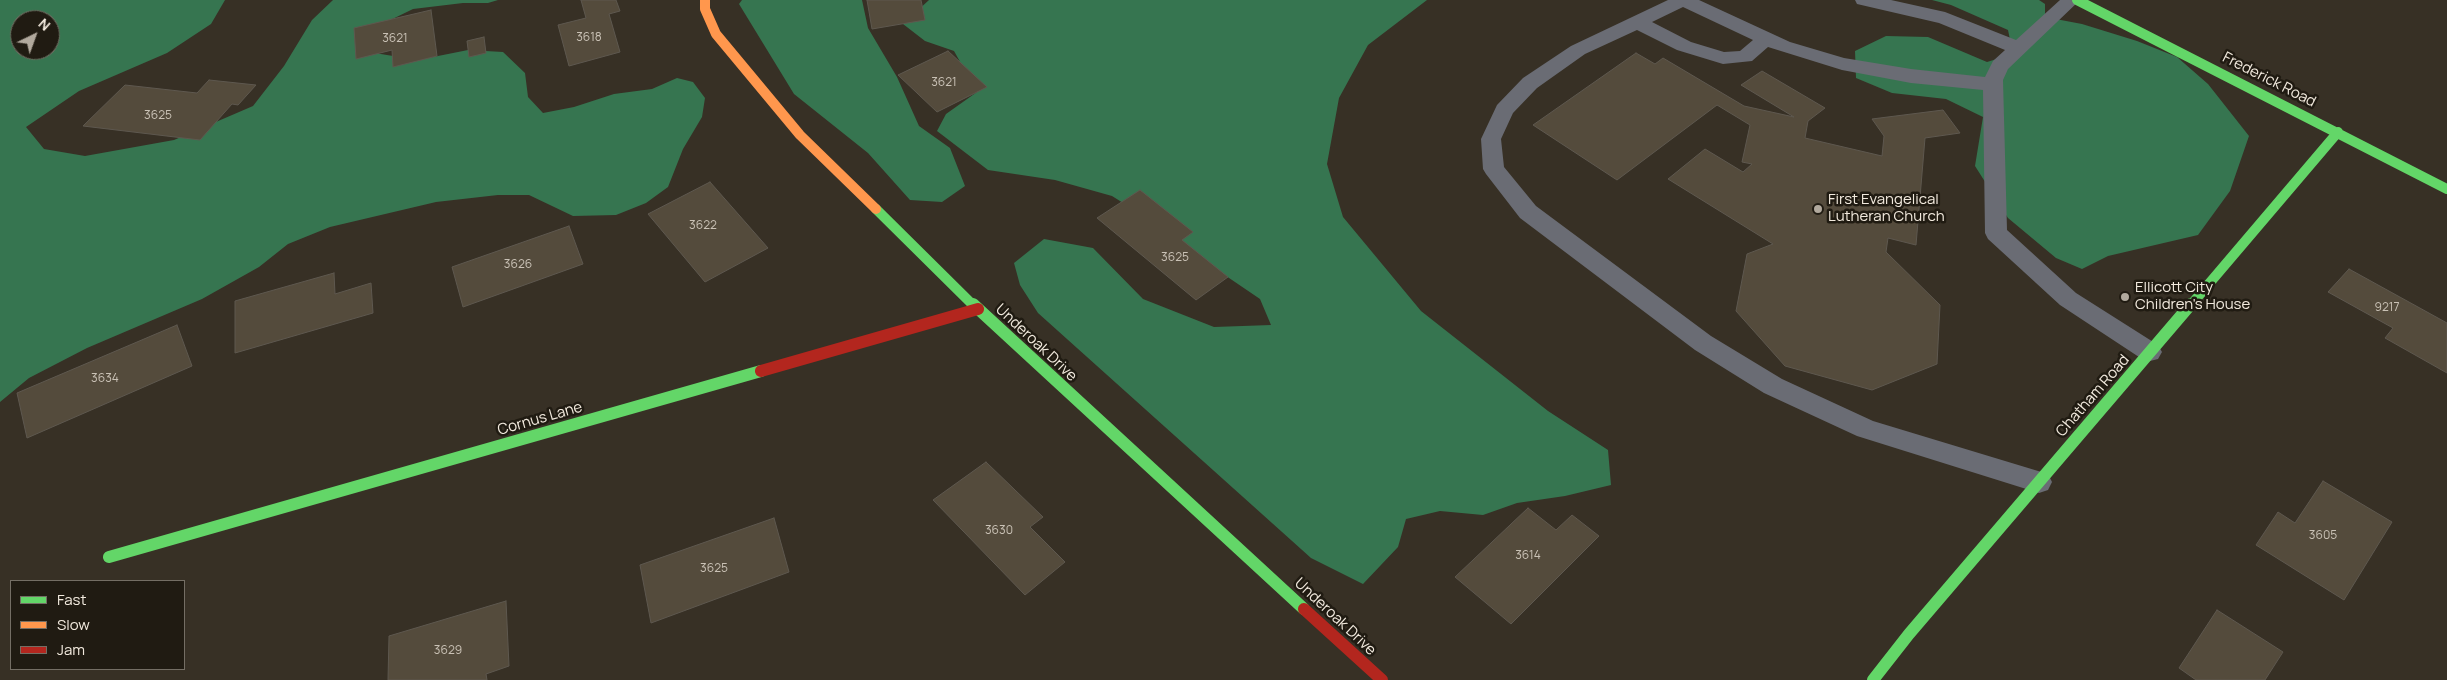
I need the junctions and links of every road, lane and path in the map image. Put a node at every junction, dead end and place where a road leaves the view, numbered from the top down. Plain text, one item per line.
1 (705, 0) edge
2 (1683, 0) edge
3 (1864, 0) edge
4 (2071, 0) edge
5 (2077, 0) edge
6 (1637, 22) junction
7 (1766, 38) junction
8 (2019, 49) junction
9 (1994, 84) junction
10 (2338, 132) junction
11 (2447, 189) edge
12 (978, 310) junction
13 (2150, 352) junction
14 (2039, 482) junction
15 (109, 557) dead end
16 (1382, 680) edge
17 (1874, 680) edge

1 - 12 street, Underoak Drive
2 - 6 lane
2 - 7 lane
3 - 8 lane
4 - 8 lane
5 - 10 street, Frederick Road
6 - 7 lane
6 - 14 lane
7 - 9 lane
8 - 9 lane
9 - 13 lane
10 - 11 street, Frederick Road
10 - 13 street, Chatham Road
12 - 15 street, Cornus Lane
12 - 16 street, Underoak Drive
13 - 14 street, Chatham Road
14 - 17 street, Chatham Road

